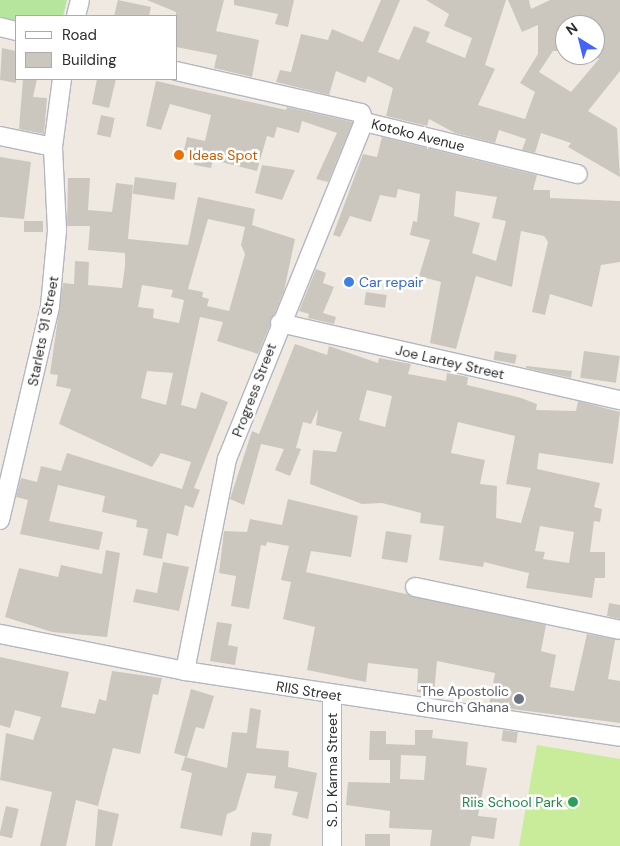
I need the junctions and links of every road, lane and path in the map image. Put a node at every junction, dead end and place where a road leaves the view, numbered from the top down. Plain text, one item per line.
1 (80, 0) edge
2 (76, 15) edge
3 (0, 27) edge
4 (15, 31) edge
5 (178, 71) edge
6 (62, 80) edge
7 (364, 122) junction
8 (0, 136) edge
9 (54, 147) junction
10 (578, 174) dead end
11 (280, 323) junction
12 (620, 400) edge
13 (0, 520) edge
14 (415, 587) dead end
15 (620, 630) edge
16 (0, 634) edge
17 (185, 671) junction
18 (332, 695) junction
19 (620, 737) edge
20 (332, 846) edge

1 - 2 street
3 - 4 street
5 - 7 street, Kotoko Avenue
6 - 9 street, Starlets '91 Street
7 - 10 street, Kotoko Avenue
7 - 11 street, Progress Street
8 - 9 street
9 - 13 street, Starlets '91 Street
11 - 12 street, Joe Lartey Street
11 - 17 street, Progress Street
14 - 15 street
16 - 17 street, RIIS Street
17 - 18 street, RIIS Street
18 - 19 street, RIIS Street
18 - 20 street, S. D. Karma Street

